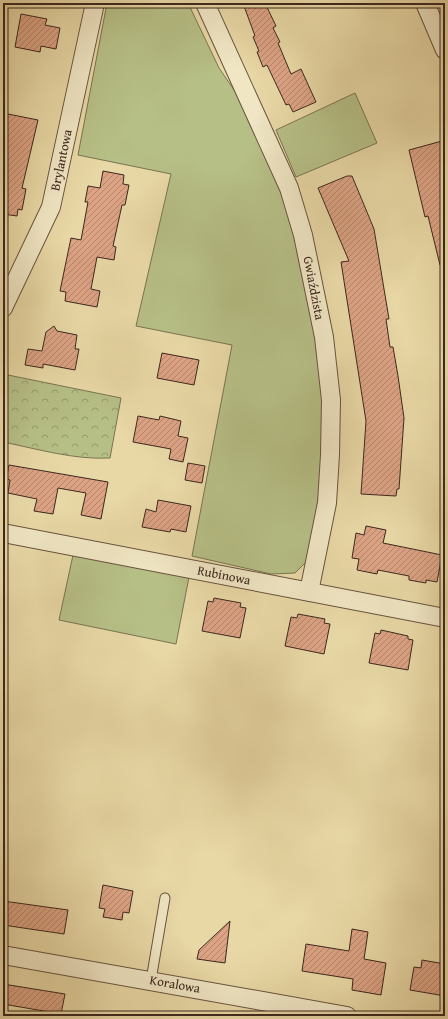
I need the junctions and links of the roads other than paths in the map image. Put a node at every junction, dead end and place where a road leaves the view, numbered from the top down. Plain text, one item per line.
1 (95, 3) edge
2 (205, 3) edge
3 (425, 3) edge
4 (445, 50) edge
5 (3, 308) edge
6 (3, 532) edge
7 (309, 592) junction
8 (445, 618) edge
9 (165, 898) dead end
10 (3, 955) edge
11 (151, 980) junction
12 (347, 1016) edge

1 - 5 street, Brylantowa
2 - 7 street, Gwiaździsta
3 - 4 street
6 - 7 street, Rubinowa
7 - 8 street, Rubinowa
9 - 11 lane
10 - 11 street, Koralowa
11 - 12 street, Koralowa

